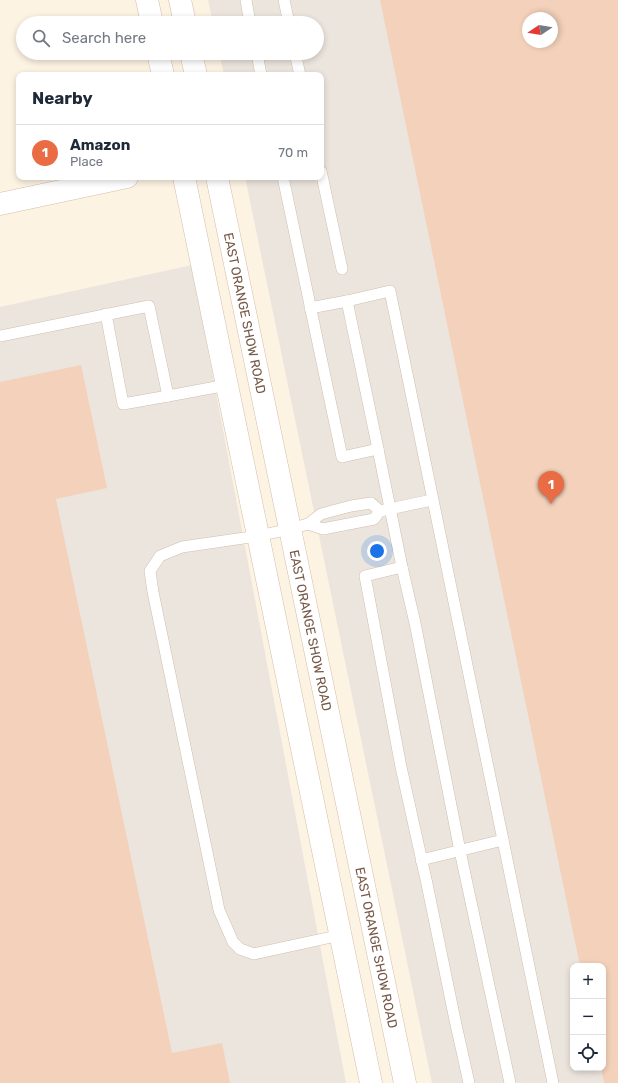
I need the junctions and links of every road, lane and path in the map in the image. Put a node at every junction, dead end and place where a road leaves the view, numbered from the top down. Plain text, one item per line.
1 (147, 0) edge
2 (180, 0) edge
3 (246, 0) edge
4 (284, 0) edge
5 (150, 16) edge
6 (183, 16) edge
7 (249, 16) edge
8 (287, 16) edge
9 (160, 60) edge
10 (193, 60) edge
11 (258, 60) edge
12 (297, 60) edge
13 (162, 72) edge
14 (195, 72) edge
15 (260, 72) edge
16 (299, 72) edge
17 (113, 180) edge
18 (185, 180) edge
19 (218, 180) edge
20 (283, 180) edge
21 (323, 180) edge
22 (0, 204) edge
23 (342, 269) dead end
24 (347, 302) junction
25 (310, 308) junction
26 (106, 314) junction
27 (0, 336) edge
28 (227, 385) junction
29 (168, 396) junction
30 (378, 449) junction
31 (432, 500) junction
32 (381, 513) junction
33 (299, 527) junction
34 (258, 536) junction
35 (402, 567) junction
36 (503, 840) junction
37 (460, 851) junction
38 (421, 860) junction
39 (341, 935) junction
40 (371, 1083) edge
41 (405, 1083) edge
42 (469, 1083) edge
43 (510, 1083) edge
44 (553, 1083) edge

1 - 5 main road
2 - 6 main road
3 - 7 lane
4 - 8 lane
9 - 13 main road
10 - 14 main road
11 - 15 lane
12 - 16 lane
17 - 22 main road
18 - 28 main road
19 - 33 main road, EAST ORANGE SHOW ROAD
20 - 25 lane
21 - 23 lane
24 - 25 lane
24 - 30 lane
24 - 31 lane
25 - 30 lane
26 - 27 lane
26 - 29 lane
26 - 29 lane
28 - 29 lane
28 - 34 main road
30 - 32 lane
31 - 32 lane
31 - 36 lane
32 - 33 lane
32 - 33 lane
32 - 35 lane
33 - 34 lane
33 - 41 main road, EAST ORANGE SHOW ROAD
34 - 39 main road
34 - 39 lane
35 - 37 lane
35 - 38 lane
36 - 37 lane
36 - 44 lane
37 - 38 lane
37 - 43 lane
38 - 42 lane
39 - 40 main road

